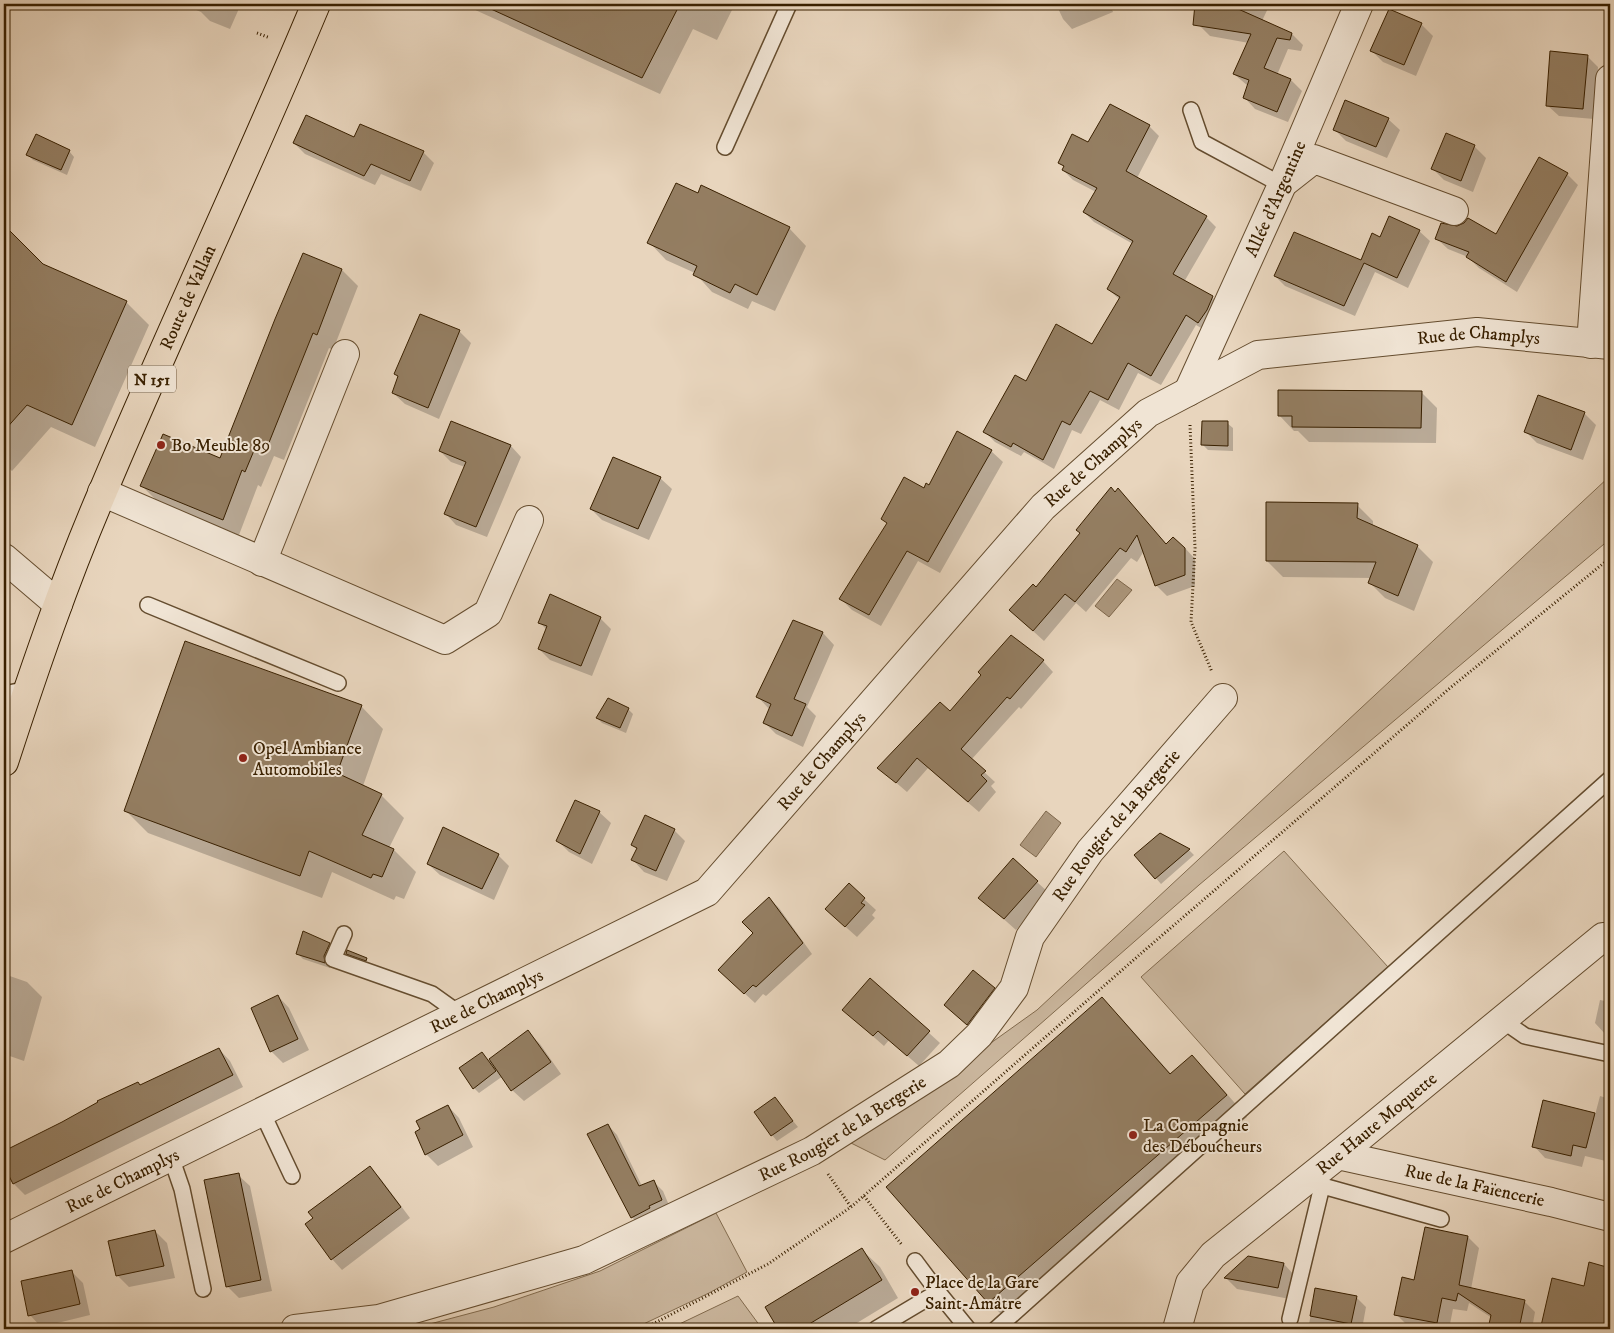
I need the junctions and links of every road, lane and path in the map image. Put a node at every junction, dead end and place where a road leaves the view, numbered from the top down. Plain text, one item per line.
1 (316, 4) edge
2 (789, 4) edge
3 (1360, 4) edge
4 (1610, 79) edge
5 (1191, 110) dead end
6 (725, 147) dead end
7 (1282, 185) junction
8 (1454, 211) dead end
9 (1601, 345) edge
10 (345, 354) dead end
11 (1188, 392) junction
12 (102, 492) junction
13 (529, 520) dead end
14 (4, 558) edge
15 (1610, 558) edge
16 (262, 562) junction
17 (58, 604) junction
18 (148, 605) dead end
19 (338, 683) dead end
20 (16, 692) edge
21 (1223, 698) joint
22 (4, 762) edge
23 (1610, 779) edge
24 (344, 934) dead end
25 (1604, 937) dead end
26 (460, 1014) junction
27 (1502, 1020) junction
28 (1610, 1054) edge
29 (262, 1112) junction
30 (812, 1150) junction
31 (1338, 1155) junction
32 (171, 1157) junction
33 (292, 1176) dead end
34 (1314, 1184) junction
35 (864, 1196) junction
36 (851, 1207) junction
37 (1610, 1217) edge
38 (1441, 1218) dead end
39 (4, 1239) edge
40 (914, 1261) joint
41 (203, 1290) dead end
42 (938, 1292) junction
43 (1290, 1319) dead end
44 (295, 1329) edge
45 (643, 1329) edge
46 (876, 1329) edge
47 (968, 1329) edge
48 (996, 1329) edge
49 (1177, 1329) edge

1 - 12 main road, Route de Vallan / N 151
2 - 6 lane
3 - 7 street, Allée d'Argentine
4 - 9 street
5 - 7 lane
7 - 8 street
7 - 11 street, Allée d'Argentine
9 - 11 street, Rue de Champlys
10 - 16 street
11 - 21 path
11 - 26 street, Rue de Champlys
12 - 16 street
12 - 17 main road, Route de Vallan / N 151
13 - 16 street
14 - 17 street
15 - 35 path
17 - 20 main road, Route de Vallan / N 151
18 - 19 lane
20 - 22 main road, Route de Vallan / N 151
21 - 30 street, Rue Rougier de la Bergerie
23 - 48 lane
24 - 26 lane
25 - 27 street, Rue Haute Moquette
26 - 29 street, Rue de Champlys
27 - 28 lane
27 - 31 street, Rue Haute Moquette
29 - 32 street, Rue de Champlys
29 - 33 lane
30 - 36 path
30 - 44 street, Rue Rougier de la Bergerie
31 - 34 street, Rue Haute Moquette
31 - 37 street, Rue de la Faïencerie
32 - 39 street, Rue de Champlys
32 - 41 lane
34 - 38 lane
34 - 43 lane
34 - 49 street, Rue Haute Moquette
35 - 36 path
35 - 40 path
36 - 45 path
40 - 42 lane
42 - 46 lane
42 - 47 lane

